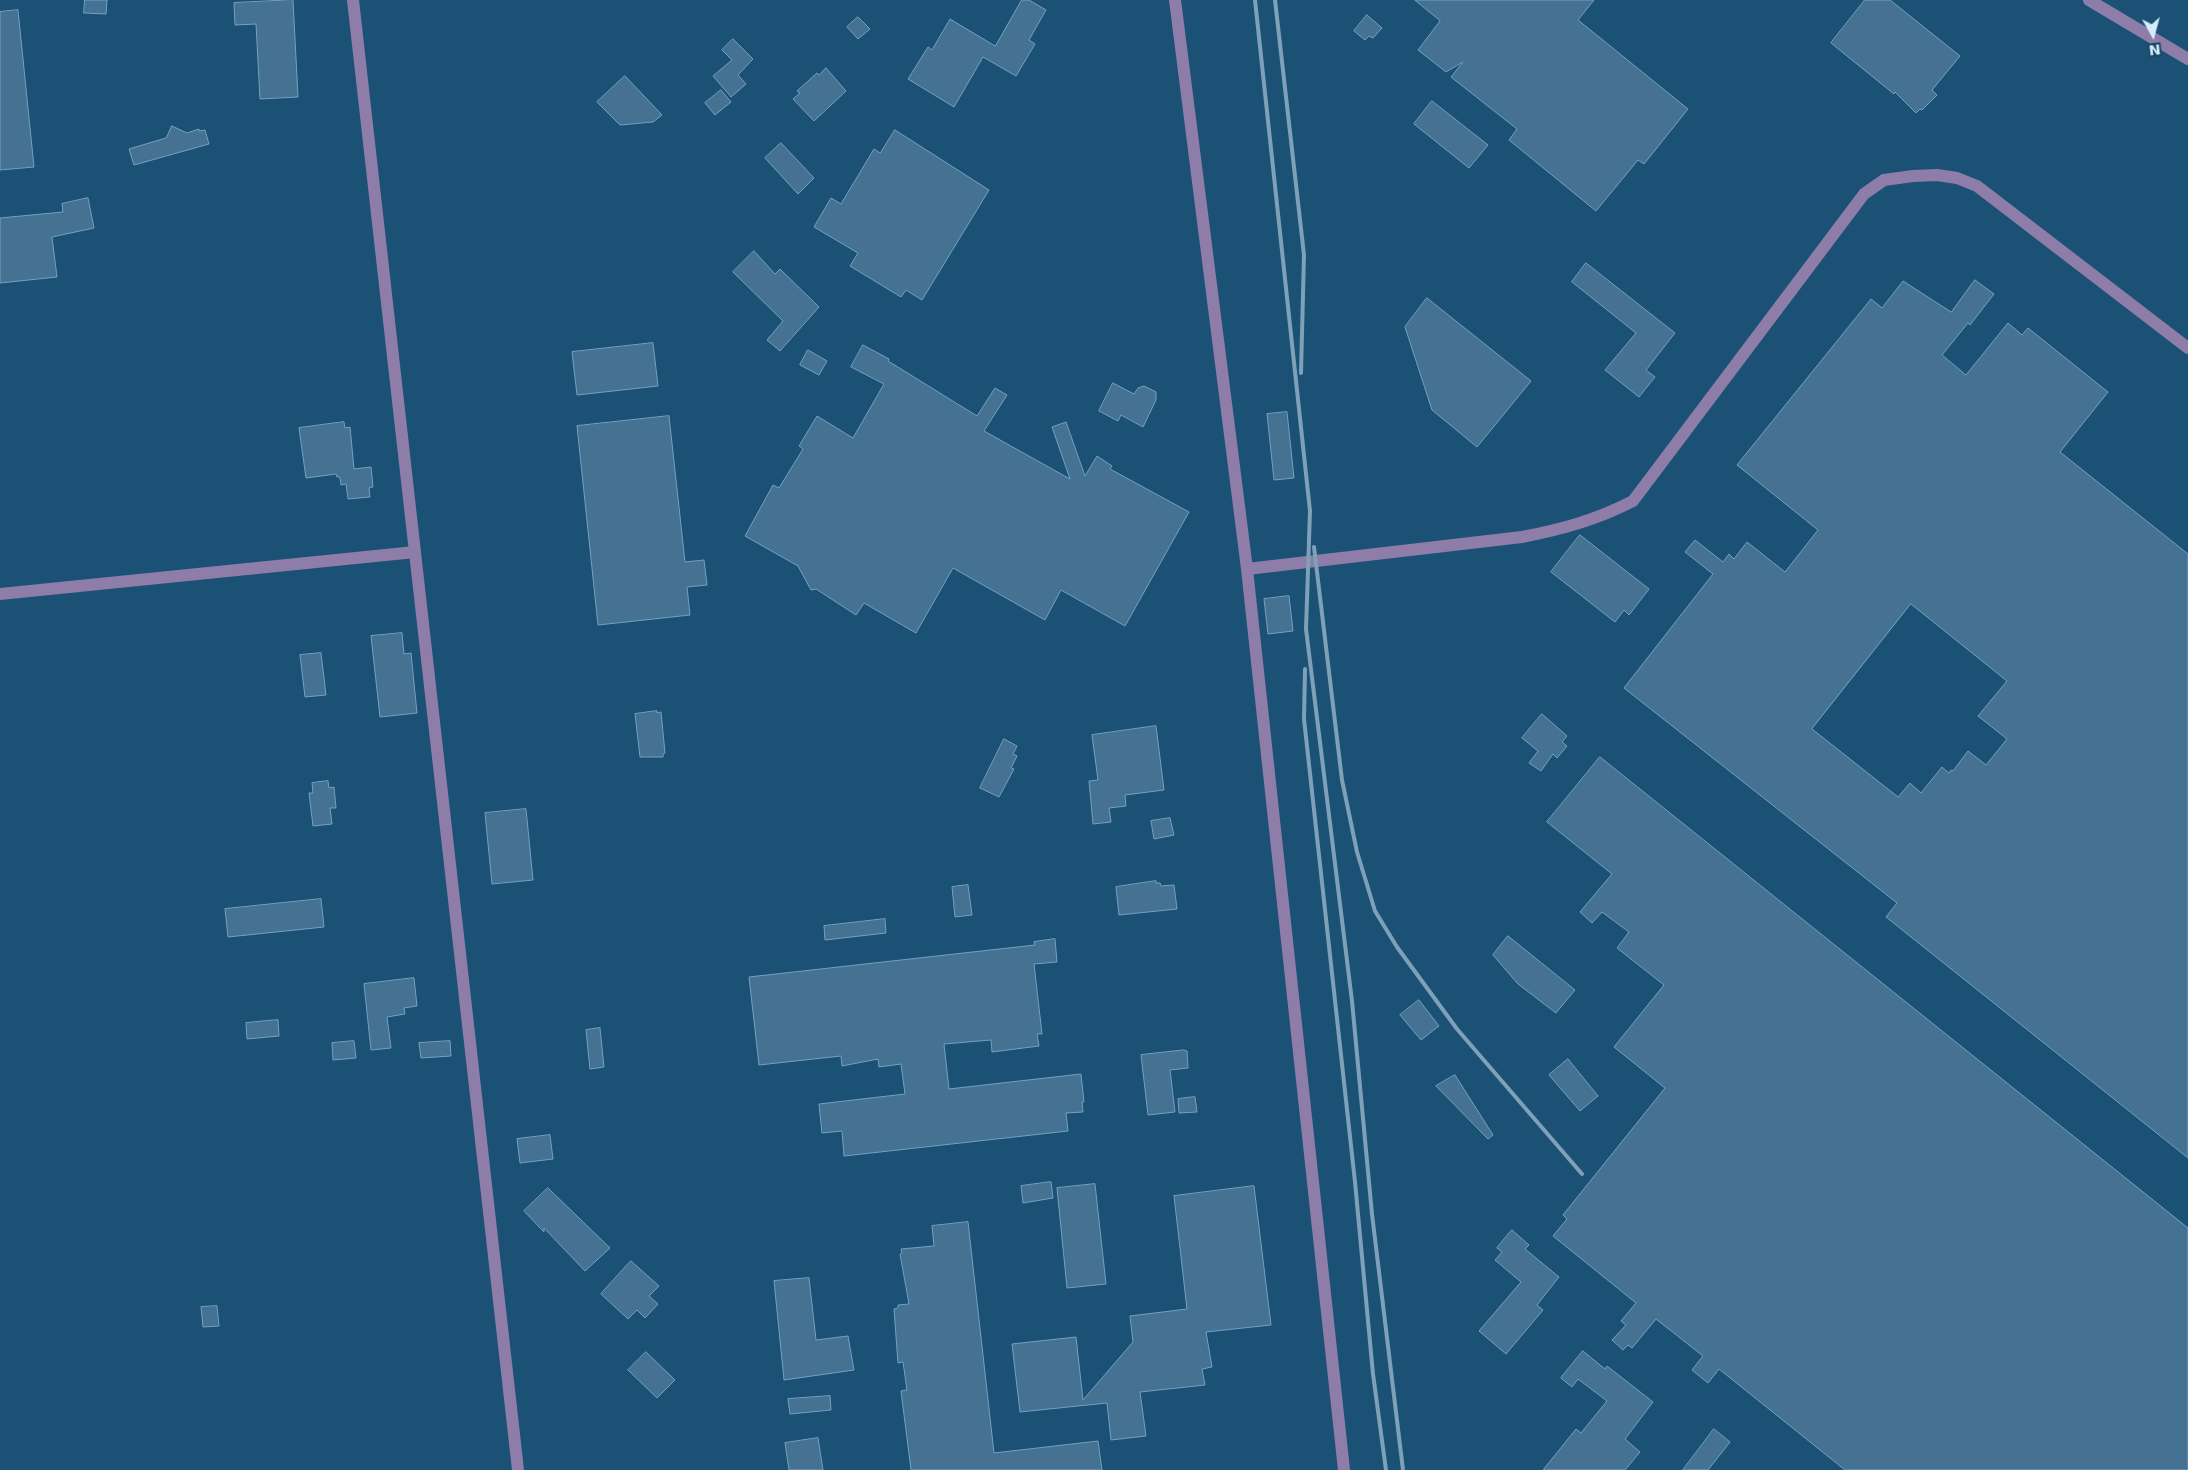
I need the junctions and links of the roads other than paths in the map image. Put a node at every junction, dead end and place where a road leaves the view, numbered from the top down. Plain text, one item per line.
1 (353, 0) edge
2 (1175, 0) edge
3 (2089, 0) edge
4 (2188, 60) edge
5 (2188, 348) edge
6 (415, 552) junction
7 (1247, 569) junction
8 (0, 594) edge
9 (518, 1470) edge
10 (1344, 1470) edge

1 - 6 lane
2 - 7 lane
3 - 4 lane
5 - 7 lane
6 - 8 lane
6 - 9 lane
7 - 10 lane

